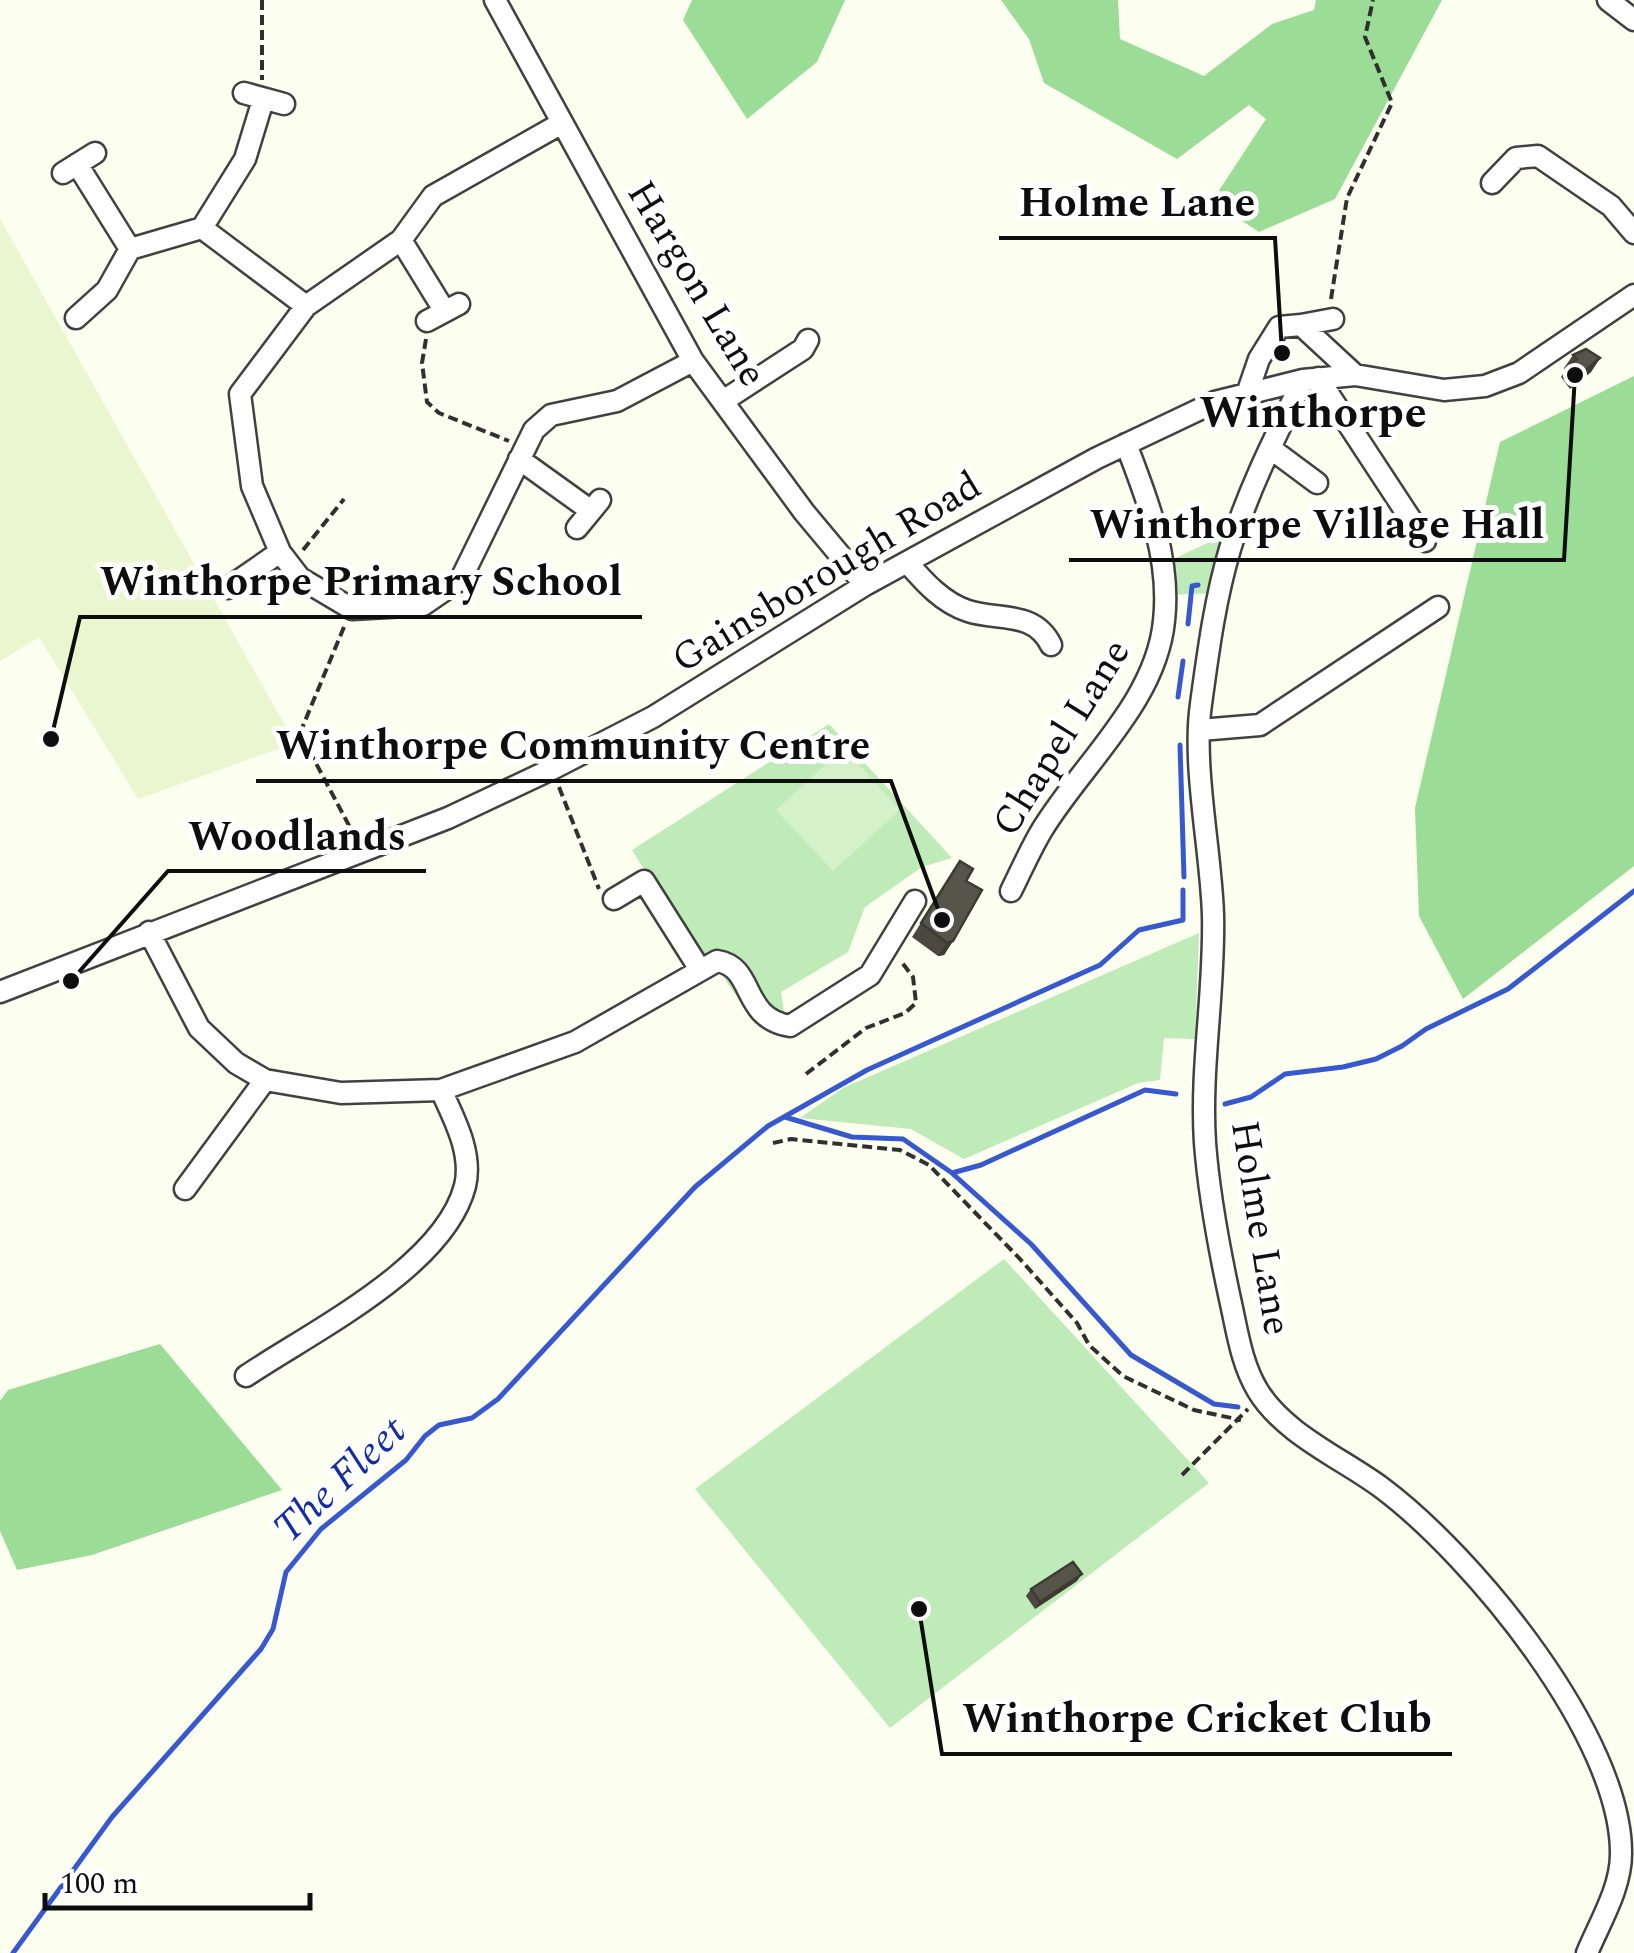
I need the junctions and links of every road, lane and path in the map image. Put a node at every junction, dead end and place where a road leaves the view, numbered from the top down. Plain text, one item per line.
1 (262, 0) edge
2 (495, 0) edge
3 (1373, 0) edge
4 (1608, 0) edge
5 (1634, 20) edge
6 (264, 99) joint
7 (562, 123) junction
8 (79, 163) dead end
9 (1492, 183) dead end
10 (202, 228) junction
11 (1634, 232) edge
12 (402, 240) junction
13 (130, 250) junction
14 (1634, 294) edge
15 (306, 306) junction
16 (1332, 310) joint
17 (443, 312) joint
18 (76, 318) dead end
19 (1301, 325) junction
20 (808, 340) dead end
21 (693, 361) junction
22 (1354, 375) junction
23 (1310, 379) junction
24 (1247, 394) junction
25 (723, 401) junction
26 (1126, 444) junction
27 (1270, 448) junction
28 (522, 453) junction
29 (1317, 483) dead end
30 (344, 499) dead end
31 (577, 528) dead end
32 (1425, 542) dead end
33 (285, 559) junction
34 (907, 562) junction
35 (865, 585) junction
36 (228, 588) dead end
37 (1438, 607) dead end
38 (352, 609) junction
39 (1051, 645) dead end
40 (1200, 730) junction
41 (552, 768) junction
42 (363, 850) junction
43 (1011, 891) dead end
44 (614, 899) joint
45 (915, 901) dead end
46 (149, 932) junction
47 (888, 945) junction
48 (699, 968) junction
49 (0, 992) edge
50 (806, 1074) dead end
51 (265, 1080) junction
52 (441, 1090) junction
53 (773, 1142) dead end
54 (185, 1189) dead end
55 (246, 1376) dead end
56 (1259, 1393) junction
57 (1241, 1420) junction
58 (1182, 1475) dead end
59 (1587, 1953) edge

1 - 6 path
2 - 7 street, Hargon Lane
3 - 16 path
4 - 5 street
6 - 10 street
7 - 12 street
7 - 21 street, Hargon Lane
8 - 13 street
9 - 11 street
10 - 13 street
10 - 15 street
12 - 15 street
12 - 17 street
13 - 18 street
14 - 22 street, Gainsborough Road
15 - 33 street
16 - 19 street
17 - 28 path
19 - 22 street
19 - 24 street
20 - 25 street
21 - 25 street, Hargon Lane
21 - 28 street
22 - 23 street, Gainsborough Road
23 - 24 street, Gainsborough Road
23 - 27 street, Holme Lane
23 - 32 street
24 - 26 street, Gainsborough Road
25 - 35 street, Hargon Lane
26 - 34 street, Gainsborough Road
26 - 43 street, Chapel Lane
27 - 29 street
27 - 40 street, Holme Lane
28 - 31 street
28 - 38 street
30 - 33 path
33 - 36 street
33 - 38 street
34 - 35 street, Gainsborough Road
34 - 39 street
35 - 41 street, Gainsborough Road
37 - 40 street
38 - 42 path
40 - 56 street, Holme Lane
41 - 42 street, Gainsborough Road
41 - 44 path
42 - 46 street, Gainsborough Road
44 - 48 street
45 - 47 street
46 - 49 street, Gainsborough Road
46 - 51 street
47 - 48 street
47 - 50 path
48 - 52 street
51 - 52 street
51 - 54 street
52 - 55 street
53 - 57 path
56 - 57 path
56 - 59 street, Holme Lane
57 - 58 path

